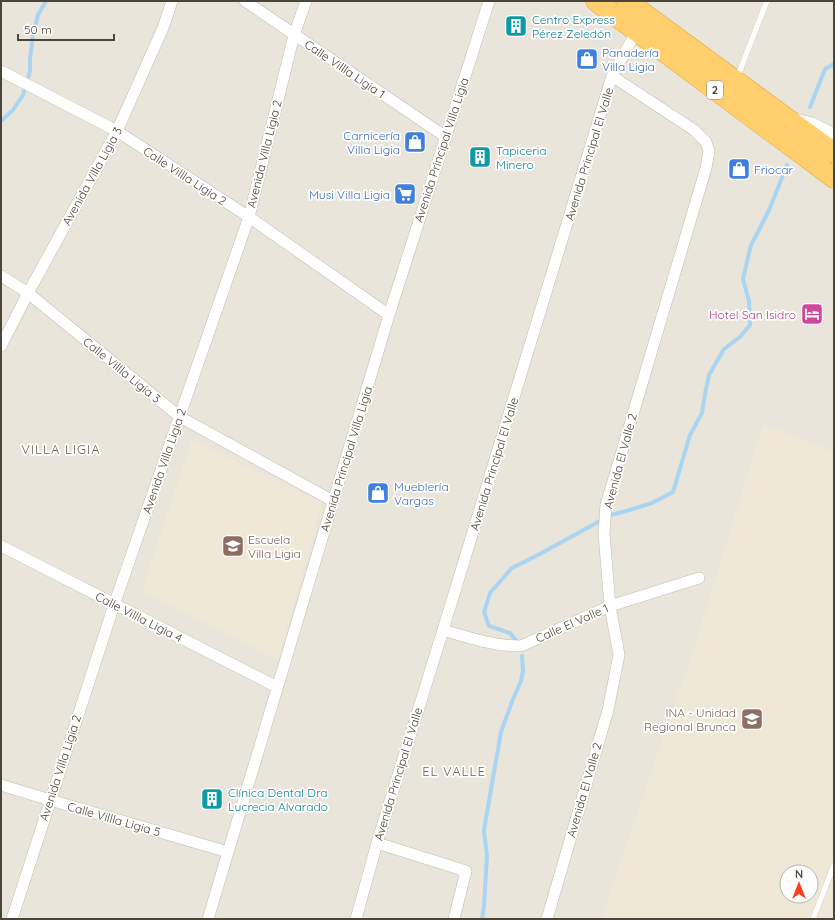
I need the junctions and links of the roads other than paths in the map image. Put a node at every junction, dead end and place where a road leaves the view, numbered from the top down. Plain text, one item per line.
1 (172, 1) edge
2 (245, 1) edge
3 (306, 1) edge
4 (489, 1) edge
5 (596, 1) edge
6 (627, 1) edge
7 (767, 1) edge
8 (641, 23) junction
9 (294, 34) junction
10 (1, 71) edge
11 (612, 76) junction
12 (736, 82) junction
13 (784, 116) junction
14 (117, 131) junction
15 (834, 134) edge
16 (446, 137) junction
17 (834, 153) edge
18 (834, 178) edge
19 (249, 217) junction
20 (1, 276) edge
21 (28, 293) junction
22 (389, 315) junction
23 (1, 346) edge
24 (180, 417) junction
25 (333, 501) junction
26 (1, 546) edge
27 (699, 578) dead end
28 (114, 605) junction
29 (610, 606) junction
30 (443, 630) junction
31 (277, 687) junction
32 (1, 785) edge
33 (50, 800) junction
34 (377, 843) junction
35 (228, 852) junction
36 (834, 865) edge
37 (12, 919) edge
38 (208, 919) edge
39 (356, 919) edge
40 (454, 919) edge
41 (546, 919) edge
42 (813, 919) edge

1 - 14 street, Avenida Villa Ligia 3
2 - 9 street, Calle Villla Ligia 1
3 - 9 street, Avenida Villa Ligia 2
4 - 16 street, Avenida Principal Villa Ligia
5 - 8 highway, 2
6 - 8 highway, 2
7 - 12 lane
8 - 11 street, Avenida Principal El Valle
8 - 12 highway, 2
8 - 18 highway, 2
9 - 16 street, Calle Villla Ligia 1
9 - 19 street, Avenida Villa Ligia 2
10 - 14 street, Calle Villla Ligia 2
11 - 29 street, Avenida El Valle 2
11 - 30 street, Avenida Principal El Valle
12 - 13 highway, 2
13 - 15 street
13 - 17 highway, 2
14 - 19 street, Calle Villla Ligia 2
14 - 21 street, Avenida Villa Ligia 3
16 - 22 street, Avenida Principal Villa Ligia
19 - 22 street, Calle Villla Ligia 2
19 - 24 street, Avenida Villa Ligia 2
20 - 21 street, Calle Villla Ligia 3
21 - 23 street, Avenida Villa Ligia 3
21 - 24 street, Calle Villla Ligia 3
22 - 25 street, Avenida Principal Villa Ligia
24 - 25 street, Calle Villla Ligia 3
24 - 28 street, Avenida Villa Ligia 2
25 - 31 street, Avenida Principal Villa Ligia
26 - 28 street, Calle Villla Ligia 4
27 - 29 street, Calle El Valle 1
28 - 31 street, Calle Villla Ligia 4
28 - 33 street, Avenida Villa Ligia 2
29 - 30 street, Calle El Valle 1
29 - 41 street, Avenida El Valle 2
30 - 34 street, Avenida Principal El Valle
31 - 35 street, Avenida Principal Villa Ligia
32 - 33 street, Calle Villla Ligia 5
33 - 35 street, Calle Villla Ligia 5
33 - 37 street, Avenida Villa Ligia 2
34 - 39 street, Avenida Principal El Valle
34 - 40 street
35 - 38 street, Avenida Principal Villa Ligia
36 - 42 lane

